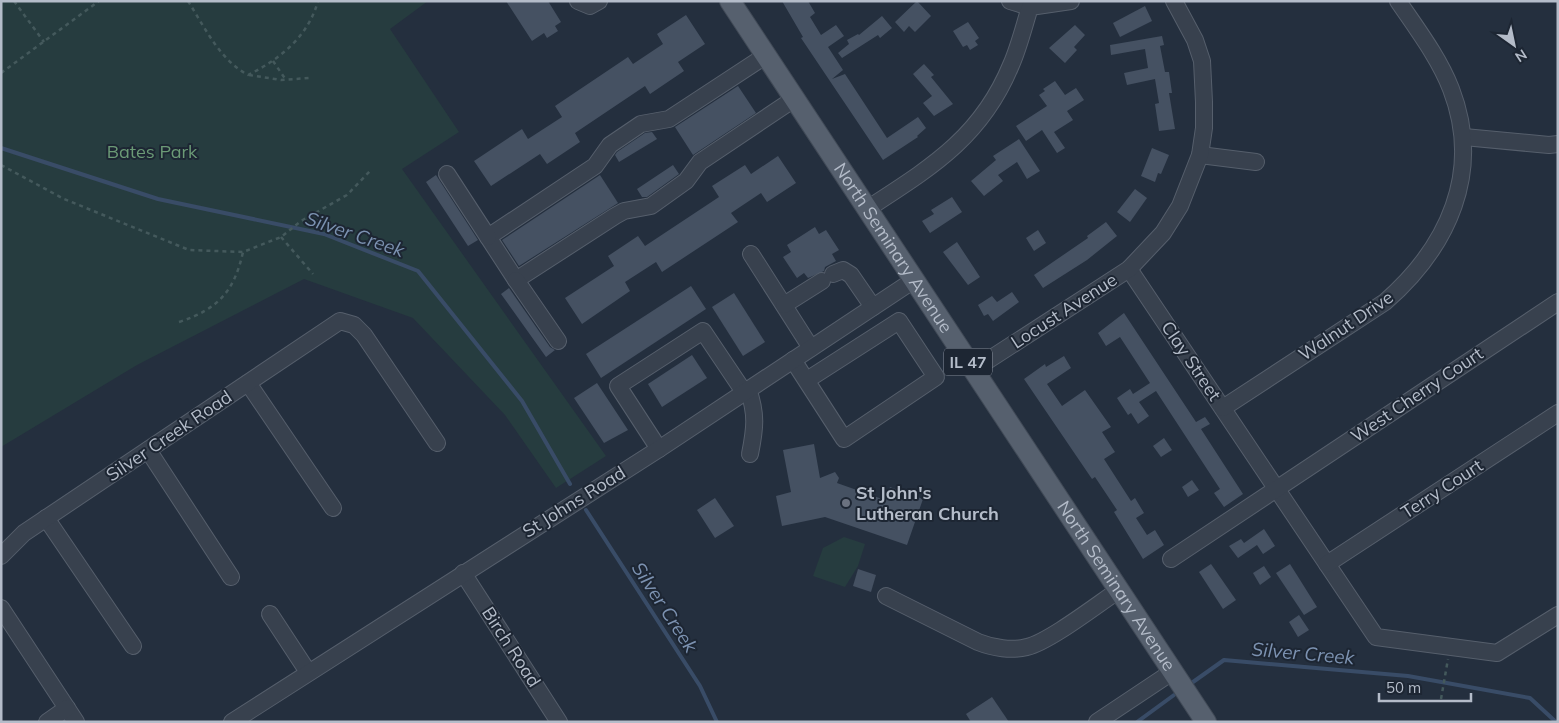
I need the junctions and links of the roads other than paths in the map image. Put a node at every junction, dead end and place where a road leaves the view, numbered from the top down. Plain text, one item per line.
1 (578, 1) edge
2 (599, 1) edge
3 (730, 1) edge
4 (1010, 1) edge
5 (1071, 1) edge
6 (1174, 1) edge
7 (1398, 1) edge
8 (1030, 6) junction
9 (766, 56) junction
10 (794, 99) junction
11 (1464, 137) junction
12 (1558, 144) edge
13 (1200, 155) junction
14 (1256, 162) dead end
15 (447, 174) dead end
16 (867, 209) junction
17 (488, 237) junction
18 (751, 254) dead end
19 (1129, 268) junction
20 (516, 280) junction
21 (914, 280) junction
22 (1558, 302) edge
23 (784, 305) junction
24 (871, 308) junction
25 (883, 332) junction
26 (558, 341) dead end
27 (811, 348) junction
28 (793, 360) junction
29 (973, 370) junction
30 (806, 380) junction
31 (248, 383) junction
32 (746, 390) junction
33 (1223, 408) junction
34 (1558, 413) edge
35 (436, 443) dead end
36 (659, 449) junction
37 (148, 450) junction
38 (750, 454) dead end
39 (1276, 489) junction
40 (333, 508) dead end
41 (46, 518) junction
42 (1, 556) edge
43 (1171, 559) dead end
44 (1326, 564) junction
45 (463, 573) junction
46 (231, 577) dead end
47 (1119, 590) junction
48 (886, 596) dead end
49 (1, 608) edge
50 (270, 614) dead end
51 (1558, 615) edge
52 (133, 646) dead end
53 (308, 672) junction
54 (1172, 672) junction
55 (72, 715) edge
56 (47, 722) edge
57 (232, 722) edge
58 (559, 722) edge
59 (1097, 722) edge
60 (1206, 722) edge

1 - 2 street
3 - 9 main road, North Seminary Avenue / IL 47
4 - 8 street
5 - 8 street
6 - 13 street
7 - 11 street, Walnut Drive
8 - 16 street
9 - 10 main road, North Seminary Avenue / IL 47
9 - 17 street
10 - 16 main road, North Seminary Avenue / IL 47
10 - 20 street
11 - 12 street
11 - 33 street, Walnut Drive
13 - 14 street
13 - 19 street
15 - 17 street
16 - 21 main road, North Seminary Avenue / IL 47
17 - 20 street
18 - 23 street
19 - 29 street, Locust Avenue
19 - 33 street, Clay Street
20 - 26 street
21 - 24 street, St Johns Road
21 - 29 main road, North Seminary Avenue / IL 47
22 - 39 street, West Cherry Court
23 - 24 street
23 - 27 street
24 - 25 street
24 - 27 street, St Johns Road
25 - 30 street
25 - 30 street
27 - 28 street, St Johns Road
28 - 30 street
28 - 32 street, St Johns Road
29 - 47 main road, North Seminary Avenue / IL 47
31 - 35 street, Silver Creek Road
31 - 37 street, Silver Creek Road
31 - 40 street
32 - 36 street, St Johns Road
32 - 36 street
32 - 38 street
33 - 39 street, Clay Street
34 - 44 street, Terry Court
36 - 45 street, St Johns Road
37 - 41 street, Silver Creek Road
37 - 46 street
39 - 43 street, West Cherry Court
39 - 44 street, Clay Street
41 - 42 street, Silver Creek Road
41 - 52 street
44 - 51 street, Clay Street
45 - 53 street, St Johns Road
45 - 58 street, Birch Road
47 - 48 street
47 - 54 main road, North Seminary Avenue / IL 47
49 - 55 street
50 - 53 street
53 - 57 street, St Johns Road
54 - 59 street
54 - 60 main road, North Seminary Avenue / IL 47
55 - 56 street

